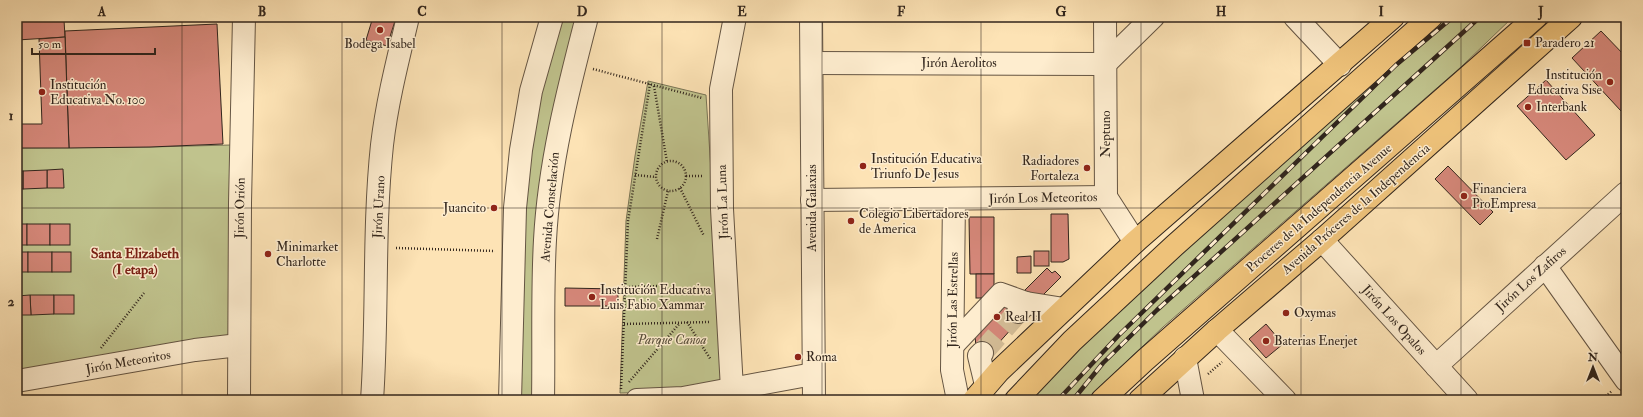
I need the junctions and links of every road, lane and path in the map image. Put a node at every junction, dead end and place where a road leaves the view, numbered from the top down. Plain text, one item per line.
1 (244, 17) edge
2 (408, 17) edge
3 (552, 17) edge
4 (587, 17) edge
5 (735, 17) edge
6 (811, 17) edge
7 (1105, 17) edge
8 (1153, 17) edge
9 (1295, 17) edge
10 (1393, 17) edge
11 (1431, 17) edge
12 (1536, 17) edge
13 (1571, 17) edge
14 (812, 63) junction
15 (575, 64) junction
16 (1105, 64) junction
17 (1340, 65) junction
18 (650, 84) junction
19 (654, 85) junction
20 (721, 103) junction
21 (667, 162) junction
22 (635, 176) junction
23 (656, 176) junction
24 (686, 176) junction
25 (706, 176) dead end
26 (680, 188) junction
27 (668, 191) junction
28 (1626, 193) edge
29 (1106, 197) junction
30 (954, 198) junction
31 (812, 200) junction
32 (657, 239) dead end
33 (1322, 240) junction
34 (1135, 242) junction
35 (707, 243) dead end
36 (377, 247) junction
37 (514, 252) junction
38 (1545, 266) junction
39 (658, 286) dead end
40 (626, 287) junction
41 (144, 293) dead end
42 (1064, 309) junction
43 (687, 322) junction
44 (728, 322) junction
45 (680, 323) junction
46 (624, 324) junction
47 (1217, 330) junction
48 (239, 345) junction
49 (952, 345) junction
50 (99, 350) dead end
51 (982, 352) tunnel mouth
52 (1185, 358) junction
53 (711, 361) dead end
54 (1223, 361) dead end
55 (1436, 366) junction
56 (814, 374) junction
57 (1203, 379) dead end
58 (1626, 380) edge
59 (17, 381) edge
60 (732, 389) junction
61 (980, 393) edge
62 (239, 400) edge
63 (372, 400) edge
64 (510, 400) edge
65 (543, 400) edge
66 (637, 400) edge
67 (814, 400) edge
68 (958, 400) edge
69 (1016, 400) edge
70 (1102, 400) edge
71 (1140, 400) edge
72 (1193, 400) edge
73 (1285, 400) edge
74 (1467, 400) edge

1 - 48 street, Jirón Orión
2 - 36 street, Jirón Urano
3 - 37 street
4 - 15 street, Avenida Constelación
5 - 20 street, Jirón La Luna
6 - 14 street, Avenida Galaxias
7 - 16 street, Neptuno
8 - 16 street
9 - 17 street
10 - 17 main road
11 - 69 main road
12 - 70 main road, Proceres de la Independencia Avenue
13 - 33 main road, Avenida Próceres de la Independencia
14 - 16 street, Jirón Aerolitos
14 - 31 street, Avenida Galaxias
15 - 18 path
15 - 65 street, Avenida Constelación
16 - 29 street, Neptuno
17 - 34 main road
18 - 19 path
18 - 22 path
19 - 20 path
19 - 21 path
20 - 44 street, Jirón La Luna
21 - 23 path
21 - 24 path
22 - 23 path
22 - 40 path
23 - 27 path
24 - 25 path
24 - 26 path
26 - 27 path
26 - 35 path
27 - 32 path
28 - 38 street, Jirón Los Zafiros
29 - 30 street, Jirón Los Meteoritos
29 - 34 street
30 - 31 street, Jirón Los Meteoritos
30 - 49 street, Jirón Las Estrellas
31 - 56 street, Avenida Galaxias
33 - 47 main road, Avenida Próceres de la Independencia
33 - 55 street, Jirón Los Opalos
34 - 42 main road
36 - 37 path
36 - 63 street, Jirón Urano
37 - 64 street
38 - 55 street, Jirón Los Zafiros
38 - 58 street
39 - 40 path
40 - 46 path
41 - 50 path
42 - 49 street
42 - 61 main road
43 - 44 path
43 - 45 path
43 - 53 path
44 - 60 street, Jirón La Luna
45 - 46 path
45 - 46 path
47 - 52 main road, Avenida Próceres de la Independencia
47 - 73 street
48 - 59 street, Jirón Meteoritos
48 - 62 street, Jirón Orión
49 - 68 street, Jirón Las Estrellas
51 - 61 street
52 - 71 main road, Avenida Próceres de la Independencia
52 - 72 street
54 - 57 path
55 - 74 street, Jirón Los Opalos
56 - 60 street
56 - 67 street, Avenida Galaxias
60 - 66 street

